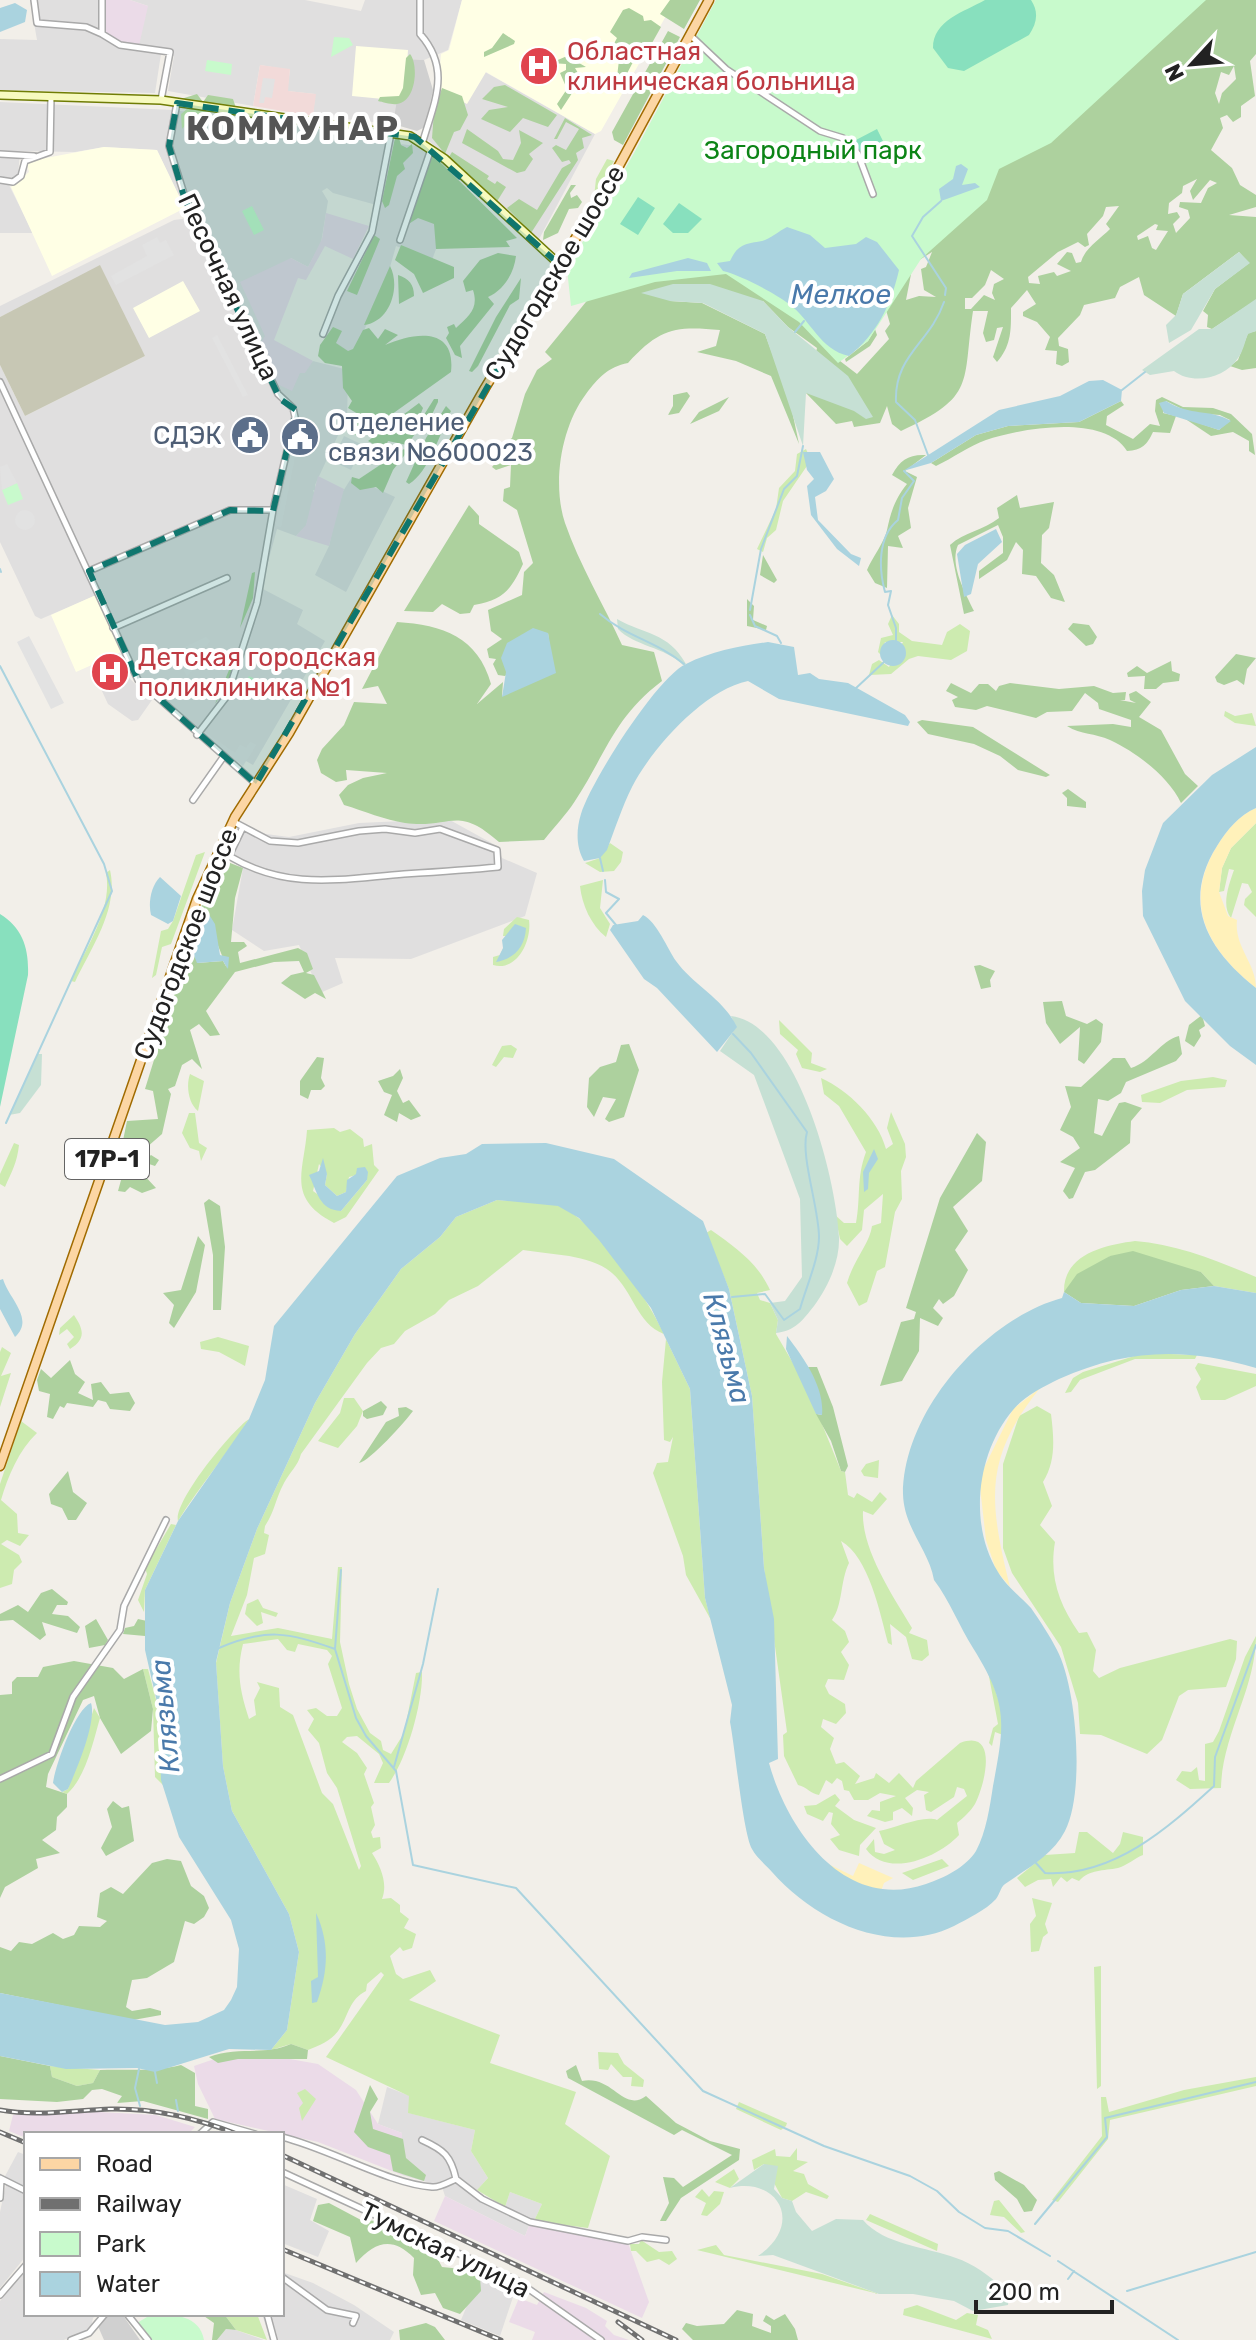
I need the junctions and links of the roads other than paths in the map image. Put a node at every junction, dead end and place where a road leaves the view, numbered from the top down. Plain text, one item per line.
1 (34, 0) edge
2 (102, 0) edge
3 (420, 0) edge
4 (709, 0) edge
5 (102, 34) junction
6 (690, 35) junction
7 (0, 95) edge
8 (51, 97) junction
9 (161, 100) junction
10 (177, 103) junction
11 (391, 133) junction
12 (423, 141) junction
13 (431, 148) junction
14 (0, 154) edge
15 (35, 156) junction
16 (0, 180) edge
17 (873, 194) dead end
18 (400, 240) dead end
19 (559, 264) junction
20 (323, 334) dead end
21 (0, 382) edge
22 (273, 510) junction
23 (89, 571) junction
24 (227, 578) dead end
25 (113, 628) junction
26 (197, 735) junction
27 (224, 756) junction
28 (256, 784) junction
29 (193, 800) dead end
30 (233, 822) junction
31 (242, 829) junction
32 (0, 1466) edge
33 (166, 1520) dead end
34 (0, 1779) edge
35 (203, 2132) edge
36 (248, 2132) edge
37 (284, 2138) edge
38 (422, 2140) dead end
39 (284, 2173) edge
40 (0, 2178) edge
41 (456, 2179) junction
42 (24, 2190) edge
43 (0, 2198) edge
44 (666, 2240) dead end
45 (24, 2267) edge
46 (284, 2278) edge
47 (0, 2295) edge
48 (103, 2316) edge
49 (129, 2316) edge
50 (268, 2316) edge
51 (353, 2323) dead end
52 (71, 2340) edge
53 (148, 2340) edge
54 (274, 2340) edge
55 (601, 2340) edge

1 - 5 street
2 - 5 street
3 - 12 street
4 - 6 main road, Судогодское шоссе / 17Р-1
5 - 9 street
6 - 17 street
6 - 19 main road, Судогодское шоссе / 17Р-1
7 - 8 street
8 - 9 street
8 - 15 street
9 - 10 street
10 - 11 street
10 - 22 street, Песочная улица
11 - 12 street
11 - 20 street
12 - 13 street
13 - 18 street
13 - 19 street
14 - 15 street
15 - 16 street
19 - 28 main road, Судогодское шоссе / 17Р-1
21 - 23 street
22 - 23 street
22 - 26 street, Песочная улица
23 - 25 street
24 - 25 street
25 - 26 street
26 - 27 street
27 - 28 street
27 - 29 street
28 - 30 main road, Судогодское шоссе / 17Р-1
30 - 31 street
30 - 32 main road, Судогодское шоссе / 17Р-1
31 - 31 street
33 - 34 street
35 - 36 street
37 - 41 street
38 - 41 street
39 - 55 street, Тумская улица
40 - 42 street
40 - 43 street
41 - 44 street
45 - 47 street
46 - 51 street
48 - 52 street
49 - 53 street
50 - 54 street

